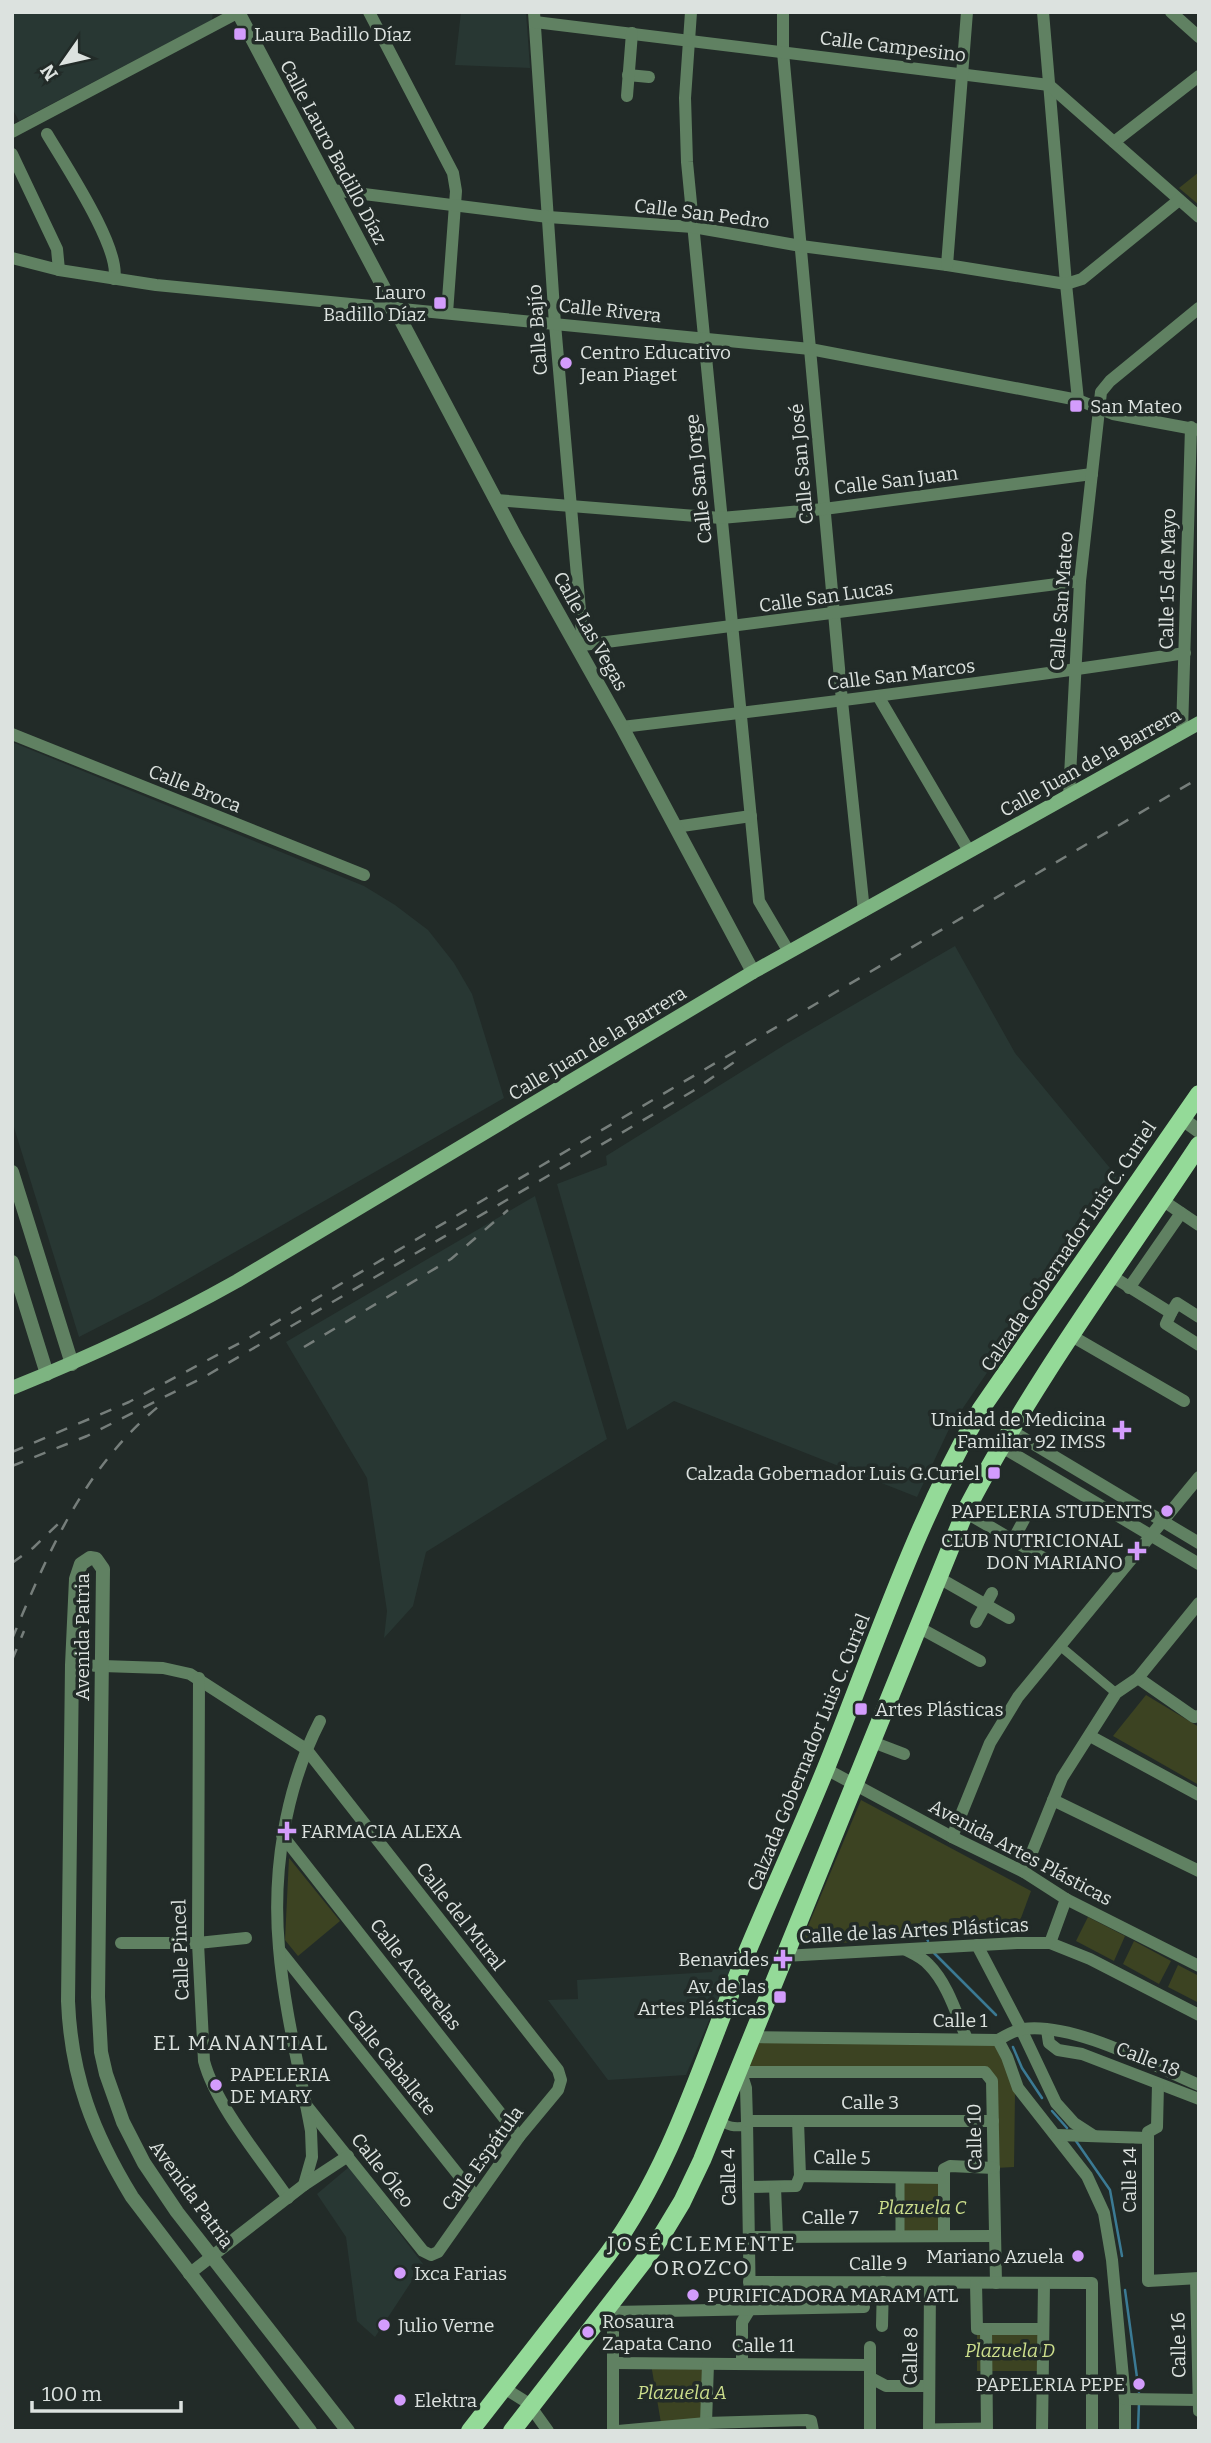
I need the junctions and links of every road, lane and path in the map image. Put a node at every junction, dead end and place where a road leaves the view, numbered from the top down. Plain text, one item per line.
1 (238, 12) edge
2 (369, 12) edge
3 (691, 12) edge
4 (783, 12) edge
5 (967, 12) edge
6 (1043, 12) edge
7 (1171, 12) edge
8 (534, 17) edge
9 (632, 33) junction
10 (1199, 37) edge
11 (690, 40) junction
12 (783, 52) junction
13 (962, 74) junction
14 (628, 75) junction
15 (1199, 76) edge
16 (649, 77) dead end
17 (1049, 85) junction
18 (627, 96) dead end
19 (12, 132) edge
20 (47, 134) dead end
21 (1114, 142) junction
22 (12, 154) edge
23 (332, 190) junction
24 (1179, 200) junction
25 (454, 205) junction
26 (548, 217) junction
27 (1199, 217) edge
28 (693, 227) junction
29 (801, 246) junction
30 (12, 258) edge
31 (947, 265) junction
32 (59, 270) junction
33 (114, 279) junction
34 (1066, 284) junction
35 (1199, 308) edge
36 (395, 309) junction
37 (447, 313) junction
38 (555, 324) junction
39 (704, 340) junction
40 (810, 349) junction
41 (1078, 400) junction
42 (1099, 408) junction
43 (1195, 429) edge
44 (1092, 474) junction
45 (496, 500) junction
46 (569, 506) junction
47 (824, 509) junction
48 (721, 518) junction
49 (1080, 581) junction
50 (834, 614) junction
51 (732, 628) junction
52 (580, 645) junction
53 (1185, 653) junction
54 (1074, 670) junction
55 (878, 696) junction
56 (842, 701) junction
57 (741, 713) junction
58 (1199, 723) edge
59 (622, 727) junction
60 (1182, 732) junction
61 (12, 734) edge
62 (1069, 796) junction
63 (751, 816) junction
64 (675, 827) junction
65 (969, 851) junction
66 (364, 875) dead end
67 (864, 911) junction
68 (789, 952) junction
69 (753, 972) junction
70 (1197, 1100) edge
71 (1181, 1118) junction
72 (1199, 1131) edge
73 (1199, 1145) edge
74 (12, 1172) edge
75 (1162, 1200) junction
76 (1181, 1213) junction
77 (1199, 1225) edge
78 (12, 1262) edge
79 (1110, 1275) junction
80 (1129, 1288) junction
81 (1171, 1313) junction
82 (1199, 1317) edge
83 (1070, 1335) junction
84 (1199, 1345) edge
85 (72, 1364) junction
86 (47, 1374) junction
87 (12, 1388) edge
88 (1184, 1401) dead end
89 (1007, 1439) junction
90 (1199, 1477) edge
91 (965, 1512) junction
92 (1026, 1516) dead end
93 (1162, 1522) junction
94 (1150, 1537) junction
95 (1013, 1539) junction
96 (1199, 1543) edge
97 (1199, 1564) edge
98 (1057, 1566) dead end
99 (939, 1578) junction
100 (989, 1599) junction
101 (1199, 1603) edge
102 (1009, 1618) dead end
103 (976, 1622) dead end
104 (918, 1627) junction
105 (1060, 1646) junction
106 (980, 1661) dead end
107 (72, 1665) junction
108 (101, 1666) junction
109 (198, 1678) junction
110 (1138, 1678) junction
111 (1116, 1693) junction
112 (1199, 1716) edge
113 (320, 1721) dead end
114 (1090, 1736) junction
115 (870, 1741) junction
116 (306, 1749) junction
117 (904, 1754) dead end
118 (826, 1769) junction
119 (853, 1784) junction
120 (1199, 1795) edge
121 (1053, 1800) junction
122 (282, 1835) junction
123 (952, 1837) junction
124 (1199, 1871) edge
125 (1024, 1872) junction
126 (1066, 1899) junction
127 (246, 1938) dead end
128 (121, 1943) dead end
129 (198, 1943) junction
130 (1050, 1943) junction
131 (977, 1945) junction
132 (279, 1950) junction
133 (906, 1950) junction
134 (784, 1956) junction
135 (1199, 1966) edge
136 (1199, 2015) edge
137 (1021, 2029) junction
138 (1047, 2030) junction
139 (751, 2037) junction
140 (967, 2039) junction
141 (998, 2039) junction
142 (739, 2072) junction
143 (561, 2080) joint
144 (1158, 2084) junction
145 (1199, 2085) edge
146 (1199, 2099) edge
147 (306, 2105) junction
148 (718, 2119) junction
149 (798, 2121) junction
150 (993, 2121) junction
151 (747, 2124) junction
152 (1057, 2135) junction
153 (1094, 2136) junction
154 (519, 2137) junction
155 (1148, 2138) junction
156 (348, 2156) junction
157 (994, 2168) junction
158 (944, 2174) junction
159 (800, 2176) junction
160 (900, 2178) junction
161 (304, 2185) junction
162 (748, 2187) junction
163 (775, 2187) junction
164 (476, 2197) junction
165 (288, 2198) junction
166 (748, 2236) junction
167 (777, 2236) junction
168 (900, 2236) junction
169 (944, 2236) junction
170 (995, 2236) junction
171 (431, 2255) joint
172 (212, 2256) junction
173 (189, 2274) junction
174 (1197, 2278) edge
175 (749, 2282) junction
176 (883, 2283) junction
177 (930, 2283) junction
178 (976, 2283) junction
179 (996, 2283) junction
180 (1044, 2283) junction
181 (864, 2307) dead end
182 (750, 2309) junction
183 (881, 2326) dead end
184 (981, 2329) junction
185 (1042, 2329) junction
186 (870, 2347) dead end
187 (613, 2364) junction
188 (708, 2364) junction
189 (742, 2364) junction
190 (870, 2371) junction
191 (928, 2386) junction
192 (504, 2388) junction
193 (1125, 2399) junction
194 (1199, 2400) edge
195 (531, 2406) junction
196 (1199, 2411) edge
197 (706, 2423) junction
198 (767, 2426) edge
199 (812, 2426) edge
200 (987, 2429) edge
201 (929, 2430) edge
202 (310, 2431) edge
203 (348, 2431) edge
204 (470, 2431) edge
205 (512, 2431) edge
206 (548, 2431) edge
207 (615, 2431) edge
208 (870, 2431) edge
209 (1042, 2431) edge
210 (1092, 2431) edge
211 (1125, 2431) edge

1 - 19 street
1 - 23 street, Calle Lauro Badillo Díaz
2 - 25 street
3 - 11 street, Calle San Jorge
4 - 12 street, Calle San José
5 - 13 street
6 - 17 street
7 - 10 street
8 - 9 street, Calle Campesino
8 - 26 street, Calle Bajío
9 - 11 street, Calle Campesino
9 - 14 street
11 - 12 street, Calle Campesino
11 - 28 street, Calle San Jorge
12 - 13 street, Calle Campesino
12 - 29 street, Calle San José
13 - 17 street, Calle Campesino
13 - 31 street
14 - 16 street
14 - 18 street
15 - 21 street
17 - 21 street
17 - 34 street
20 - 33 street
21 - 24 street
22 - 32 street
23 - 25 street, Calle San Pedro
23 - 36 street, Calle Lauro Badillo Díaz
24 - 27 street
24 - 34 street
25 - 26 street, Calle San Pedro
25 - 37 street
26 - 28 street, Calle San Pedro
26 - 38 street, Calle Bajío
28 - 29 street, Calle San Pedro
28 - 39 street, Calle San Jorge
29 - 31 street, Calle San Pedro
29 - 40 street, Calle San José
30 - 32 street, Calle Rivera
31 - 34 street, Calle San Pedro
32 - 33 street, Calle Rivera
33 - 36 street, Calle Rivera
34 - 41 street
35 - 42 street, Calle San Mateo
36 - 37 street, Calle Rivera
36 - 45 street, Calle Las Vegas
37 - 38 street, Calle Rivera
38 - 39 street, Calle Rivera
38 - 46 street, Calle Bajío
39 - 40 street, Calle Rivera
39 - 48 street, Calle San Jorge
40 - 41 street, Calle Rivera
40 - 47 street, Calle San José
41 - 42 street, Calle Rivera
42 - 43 street, Calle Rivera
42 - 44 street, Calle San Mateo
43 - 53 street, Calle 15 de Mayo
44 - 47 street, Calle San Juan
44 - 49 street, Calle San Mateo
45 - 46 street, Calle San Juan
45 - 52 street, Calle Las Vegas
46 - 48 street, Calle San Juan
46 - 52 street, Calle Bajío
47 - 48 street, Calle San Juan
47 - 50 street, Calle San José
48 - 51 street, Calle San Jorge
49 - 50 street, Calle San Lucas
49 - 54 street, Calle San Mateo
50 - 51 street, Calle San Lucas
50 - 56 street, Calle San José
51 - 52 street, Calle San Lucas
51 - 57 street, Calle San Jorge
52 - 59 street, Calle Las Vegas
53 - 54 street, Calle San Marcos
53 - 60 street, Calle 15 de Mayo
54 - 55 street, Calle San Marcos
54 - 62 street, Calle San Mateo
55 - 56 street, Calle San Marcos
55 - 65 street
56 - 57 street, Calle San Marcos
56 - 67 street, Calle San José
57 - 59 street, Calle San Marcos
57 - 63 street, Calle San Jorge
58 - 60 main road, Calle Juan de la Barrera
59 - 64 street, Calle Las Vegas
60 - 62 main road, Calle Juan de la Barrera
61 - 66 street, Calle Broca
62 - 65 main road, Calle Juan de la Barrera
63 - 64 street
63 - 68 street, Calle San Jorge
64 - 69 street, Calle Las Vegas
65 - 67 main road, Calle Juan de la Barrera
67 - 68 main road, Calle Juan de la Barrera
68 - 69 main road, Calle Juan de la Barrera
69 - 85 main road, Calle Juan de la Barrera
70 - 71 main road, Calzada Gobernador Luis C. Curiel
71 - 72 street
71 - 118 main road, Calzada Gobernador Luis C. Curiel
73 - 75 main road
74 - 85 street
75 - 76 street
75 - 79 main road
76 - 77 street
76 - 80 street
78 - 86 street
79 - 80 street
79 - 83 main road
80 - 81 street
81 - 82 street
81 - 84 street
83 - 88 street
83 - 89 main road
85 - 86 main road, Calle Juan de la Barrera
86 - 87 main road, Calle Juan de la Barrera
89 - 91 main road
89 - 93 street
89 - 94 street
90 - 93 street
91 - 95 street
91 - 99 main road
92 - 95 street
93 - 94 street
93 - 96 street
94 - 97 street
94 - 105 street
95 - 98 street
99 - 100 street
99 - 104 main road
100 - 102 street
100 - 103 street
101 - 110 street
104 - 106 street
104 - 115 main road
105 - 111 street
105 - 123 street
107 - 108 street, Calle del Mural
107 - 108 street, Avenida Patria
107 - 173 street, Avenida Patria
108 - 109 street, Calle del Mural
108 - 172 street, Avenida Patria
109 - 116 street, Calle del Mural
109 - 129 street, Calle Pincel
110 - 111 street
110 - 112 street
111 - 114 street
113 - 116 street
114 - 120 street
114 - 121 street
115 - 117 street
115 - 119 main road
116 - 122 street
116 - 143 street, Calle del Mural
118 - 119 street, Avenida Artes Plásticas
118 - 192 main road, Calzada Gobernador Luis C. Curiel
119 - 123 street, Avenida Artes Plásticas
119 - 134 main road
121 - 124 street
121 - 125 street
122 - 132 street
122 - 154 street, Calle Acuarelas
123 - 125 street, Avenida Artes Plásticas
125 - 126 street, Avenida Artes Plásticas
126 - 130 street
126 - 135 street, Avenida Artes Plásticas
127 - 129 street
128 - 129 street
129 - 165 street, Calle Pincel
130 - 131 street, Calle de las Artes Plásticas
130 - 136 street, Calle de las Artes Plásticas
131 - 133 street, Calle de las Artes Plásticas
131 - 137 street
132 - 147 street
132 - 164 street, Calle Caballete
133 - 134 street, Calle de las Artes Plásticas
133 - 140 street
134 - 139 main road
137 - 138 street, Calle 1
137 - 141 street, Calle 1
137 - 153 street
138 - 144 street, Calle 18
138 - 145 street, Calle 1
139 - 140 street, Calle 1
139 - 142 main road
140 - 141 street, Calle 1
141 - 152 street
142 - 148 main road
142 - 150 street, Calle 10
142 - 151 street, Calle 4
143 - 154 street, Calle Espátula
144 - 146 street, Calle 18
144 - 155 street, Calle 14
147 - 156 street, Calle Óleo
147 - 161 street
148 - 151 street
148 - 195 main road
149 - 150 street, Calle 3
149 - 151 street, Calle 3
149 - 159 street
150 - 157 street, Calle 10
151 - 162 street, Calle 4
152 - 153 street
152 - 193 street
153 - 155 street
154 - 164 street, Calle Espátula
155 - 174 street, Calle 14
156 - 161 street
156 - 171 street, Calle Óleo
157 - 158 street, Calle 5
157 - 170 street, Calle 10
158 - 160 street, Calle 5
158 - 169 street
159 - 160 street, Calle 5
159 - 163 street, Calle 5
160 - 168 street
161 - 165 street
162 - 163 street, Calle 5
162 - 166 street, Calle 4
163 - 167 street
164 - 171 street, Calle Espátula
165 - 172 street
166 - 167 street, Calle 7
166 - 175 street, Calle 4
167 - 168 street, Calle 7
168 - 169 street, Calle 7
169 - 170 street, Calle 7
170 - 179 street, Calle 10
172 - 173 street
172 - 203 street, Avenida Patria
173 - 202 street, Avenida Patria
174 - 194 street, Calle 16
175 - 176 street, Calle 9
175 - 182 street, Calle 4
176 - 177 street, Calle 9
176 - 183 street
177 - 178 street, Calle 9
177 - 191 street, Calle 8
178 - 179 street, Calle 9
178 - 184 street
179 - 180 street, Calle 9
180 - 185 street
180 - 210 street, Calle 9
181 - 182 street
182 - 187 street
182 - 189 street, Calle 4
184 - 185 street
184 - 200 street
185 - 209 street
186 - 190 street
187 - 188 street, Calle 11
187 - 207 street
188 - 189 street, Calle 11
188 - 197 street
189 - 190 street, Calle 11
190 - 191 street, Calle 11
190 - 208 street
191 - 201 street, Calle 8
192 - 195 street
192 - 204 main road, Calzada Gobernador Luis C. Curiel
193 - 194 street
193 - 211 street
194 - 196 street, Calle 16
195 - 205 main road
195 - 206 street
197 - 198 street
197 - 207 street
198 - 199 street
200 - 201 street

